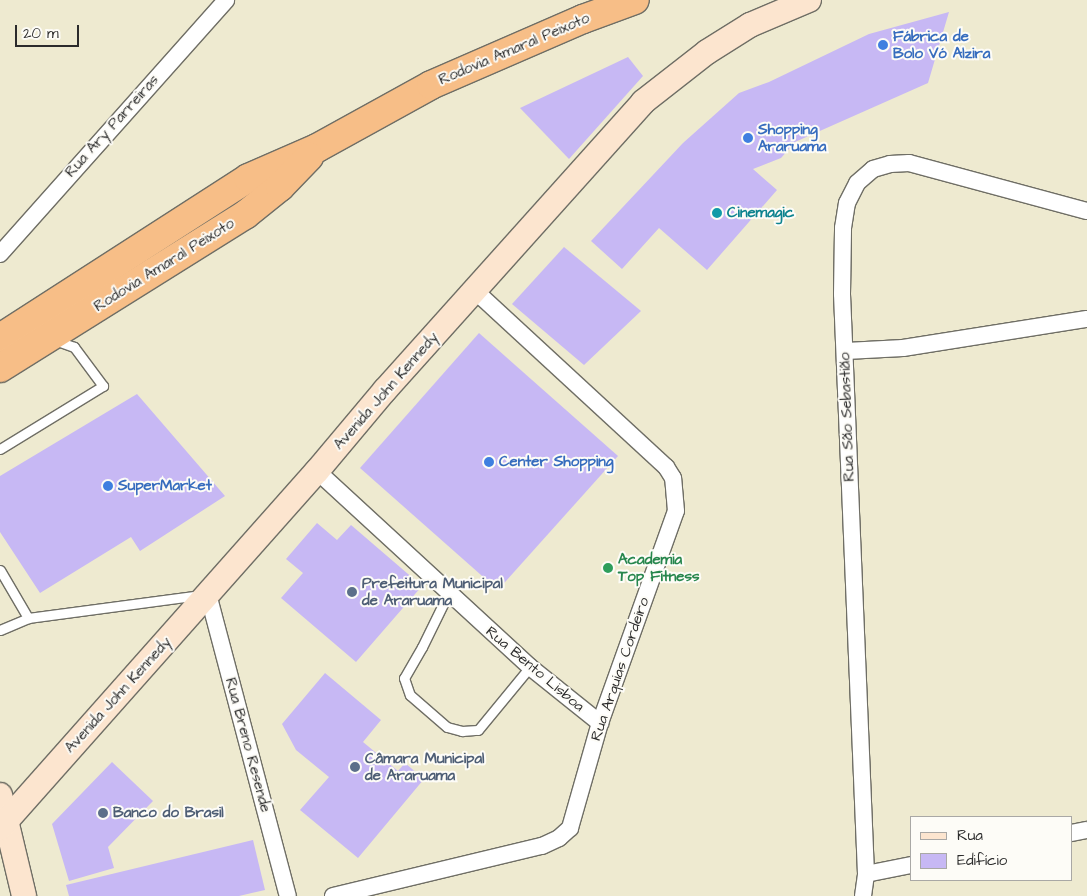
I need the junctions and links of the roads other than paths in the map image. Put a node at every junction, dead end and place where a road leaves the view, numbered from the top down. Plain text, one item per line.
1 (226, 0) edge
2 (635, 0) edge
3 (809, 0) edge
4 (317, 148) junction
5 (1087, 211) edge
6 (0, 254) edge
7 (475, 291) junction
8 (1087, 319) edge
9 (0, 338) edge
10 (45, 340) junction
11 (846, 351) junction
12 (0, 368) edge
13 (0, 450) edge
14 (317, 471) junction
15 (0, 570) edge
16 (208, 594) junction
17 (448, 594) junction
18 (28, 618) junction
19 (0, 630) edge
20 (530, 667) junction
21 (600, 723) junction
22 (0, 795) edge
23 (3, 824) edge
24 (1087, 830) edge
25 (1072, 833) edge
26 (910, 865) edge
27 (866, 874) junction
28 (24, 896) edge
29 (288, 896) edge
30 (333, 896) edge
31 (863, 896) edge

1 - 6 street, Rua Ary Parreiras
2 - 4 highway, Rodovia Amaral Peixoto
3 - 7 main road, Avenida John Kennedy
4 - 9 highway, Rodovia Amaral Peixoto
4 - 10 highway, Rodovia Amaral Peixoto
5 - 11 street, Rua São Sebastião
7 - 14 main road, Avenida John Kennedy
7 - 21 street, Rua Arquias Cordeiro
8 - 11 street
10 - 12 highway, Rodovia Amaral Peixoto
10 - 13 lane
11 - 27 street, Rua São Sebastião
14 - 16 main road, Avenida John Kennedy
14 - 17 street, Rua Bento Lisboa
15 - 18 lane
16 - 18 lane
16 - 23 main road, Avenida John Kennedy
16 - 29 street, Rua Breno Resende
17 - 20 street, Rua Bento Lisboa
17 - 20 lane
18 - 19 lane
20 - 21 street, Rua Bento Lisboa
21 - 30 street, Rua Arquias Cordeiro
22 - 23 main road
23 - 28 main road
24 - 25 street
26 - 27 street
27 - 31 street, Rua São Sebastião

